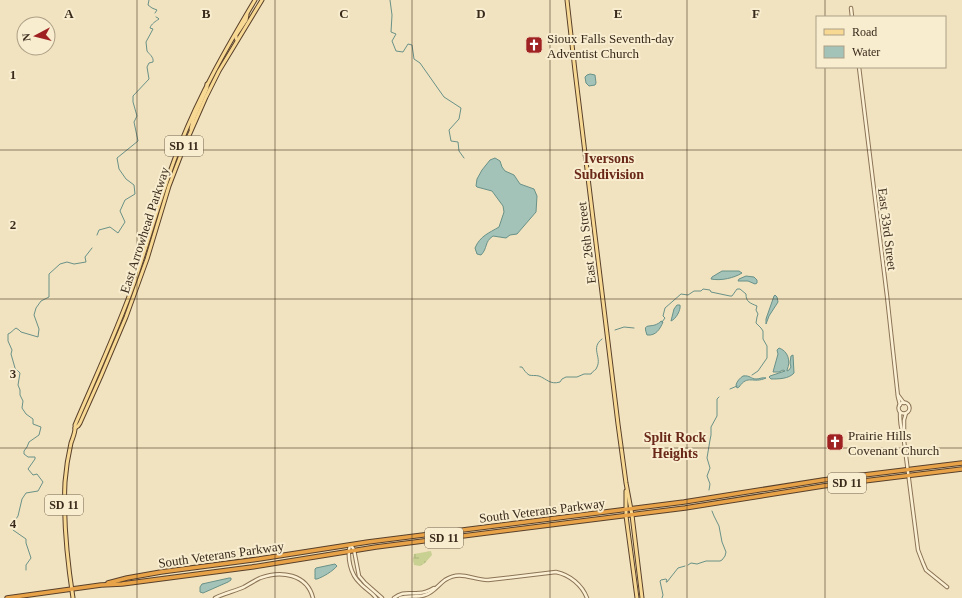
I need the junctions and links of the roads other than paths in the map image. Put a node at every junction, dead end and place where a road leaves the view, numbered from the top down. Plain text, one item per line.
1 (255, 0) edge
2 (262, 0) edge
3 (568, 0) edge
4 (851, 8) dead end
5 (248, 11) junction
6 (852, 16) edge
7 (237, 40) junction
8 (858, 68) edge
9 (207, 84) junction
10 (190, 133) junction
11 (898, 394) junction
12 (904, 403) junction
13 (900, 404) junction
14 (900, 412) junction
15 (906, 413) junction
16 (75, 428) junction
17 (903, 433) junction
18 (962, 463) edge
19 (908, 469) junction
20 (962, 469) edge
21 (908, 476) junction
22 (626, 483) junction
23 (631, 509) junction
24 (626, 510) junction
25 (632, 515) junction
26 (626, 516) junction
27 (350, 544) junction
28 (354, 550) junction
29 (348, 551) junction
30 (101, 585) junction
31 (947, 587) dead end
32 (434, 588) junction
33 (72, 589) junction
34 (7, 598) edge
35 (73, 598) edge
36 (215, 598) edge
37 (313, 598) edge
38 (376, 598) edge
39 (382, 598) edge
40 (394, 598) edge
41 (400, 598) edge
42 (587, 598) edge
43 (637, 598) edge
44 (642, 598) edge

1 - 5 main road, East Arrowhead Parkway / SD 11
2 - 7 main road, East Arrowhead Parkway / SD 11
3 - 22 main road, East 26th Street
4 - 6 street
5 - 7 main road
5 - 9 main road, East Arrowhead Parkway / SD 11
7 - 10 main road, East Arrowhead Parkway / SD 11
8 - 11 street, East 33rd Street
9 - 10 main road
9 - 16 main road, East Arrowhead Parkway / SD 11
10 - 16 main road, East Arrowhead Parkway / SD 11
11 - 12 street, East 33rd Street
11 - 13 street, East 33rd Street
12 - 13 street
12 - 15 street, East 33rd Street
13 - 14 street, East 33rd Street
14 - 15 street
14 - 17 street, East 33rd Street
15 - 17 street, East 33rd Street
16 - 33 main road, East Arrowhead Parkway / SD 11
17 - 19 street, East 33rd Street
18 - 19 highway, South Veterans Parkway / SD 11
19 - 21 street, East 33rd Street
19 - 23 highway, South Veterans Parkway / SD 11
20 - 21 highway, South Veterans Parkway / SD 11
21 - 25 highway, South Veterans Parkway / SD 11
21 - 31 street, East 33rd Street
22 - 23 main road, East 26th Street
22 - 24 main road, East 26th Street
23 - 24 highway, South Veterans Parkway / SD 11
23 - 25 main road, East 26th Street
24 - 26 main road, East 26th Street
24 - 27 highway, South Veterans Parkway / SD 11
25 - 26 highway, South Veterans Parkway / SD 11
25 - 44 main road, East 26th Street
26 - 28 highway, South Veterans Parkway / SD 11
26 - 43 main road, East 26th Street
27 - 28 street
27 - 29 street
27 - 30 highway, South Veterans Parkway / SD 11
28 - 29 highway, South Veterans Parkway / SD 11
28 - 39 street
29 - 30 highway, South Veterans Parkway / SD 11
29 - 38 street
30 - 33 highway, South Veterans Parkway / SD 11
32 - 40 street
32 - 41 street
32 - 42 street
33 - 34 highway, South Veterans Parkway
33 - 35 main road, East Arrowhead Parkway
36 - 37 street

